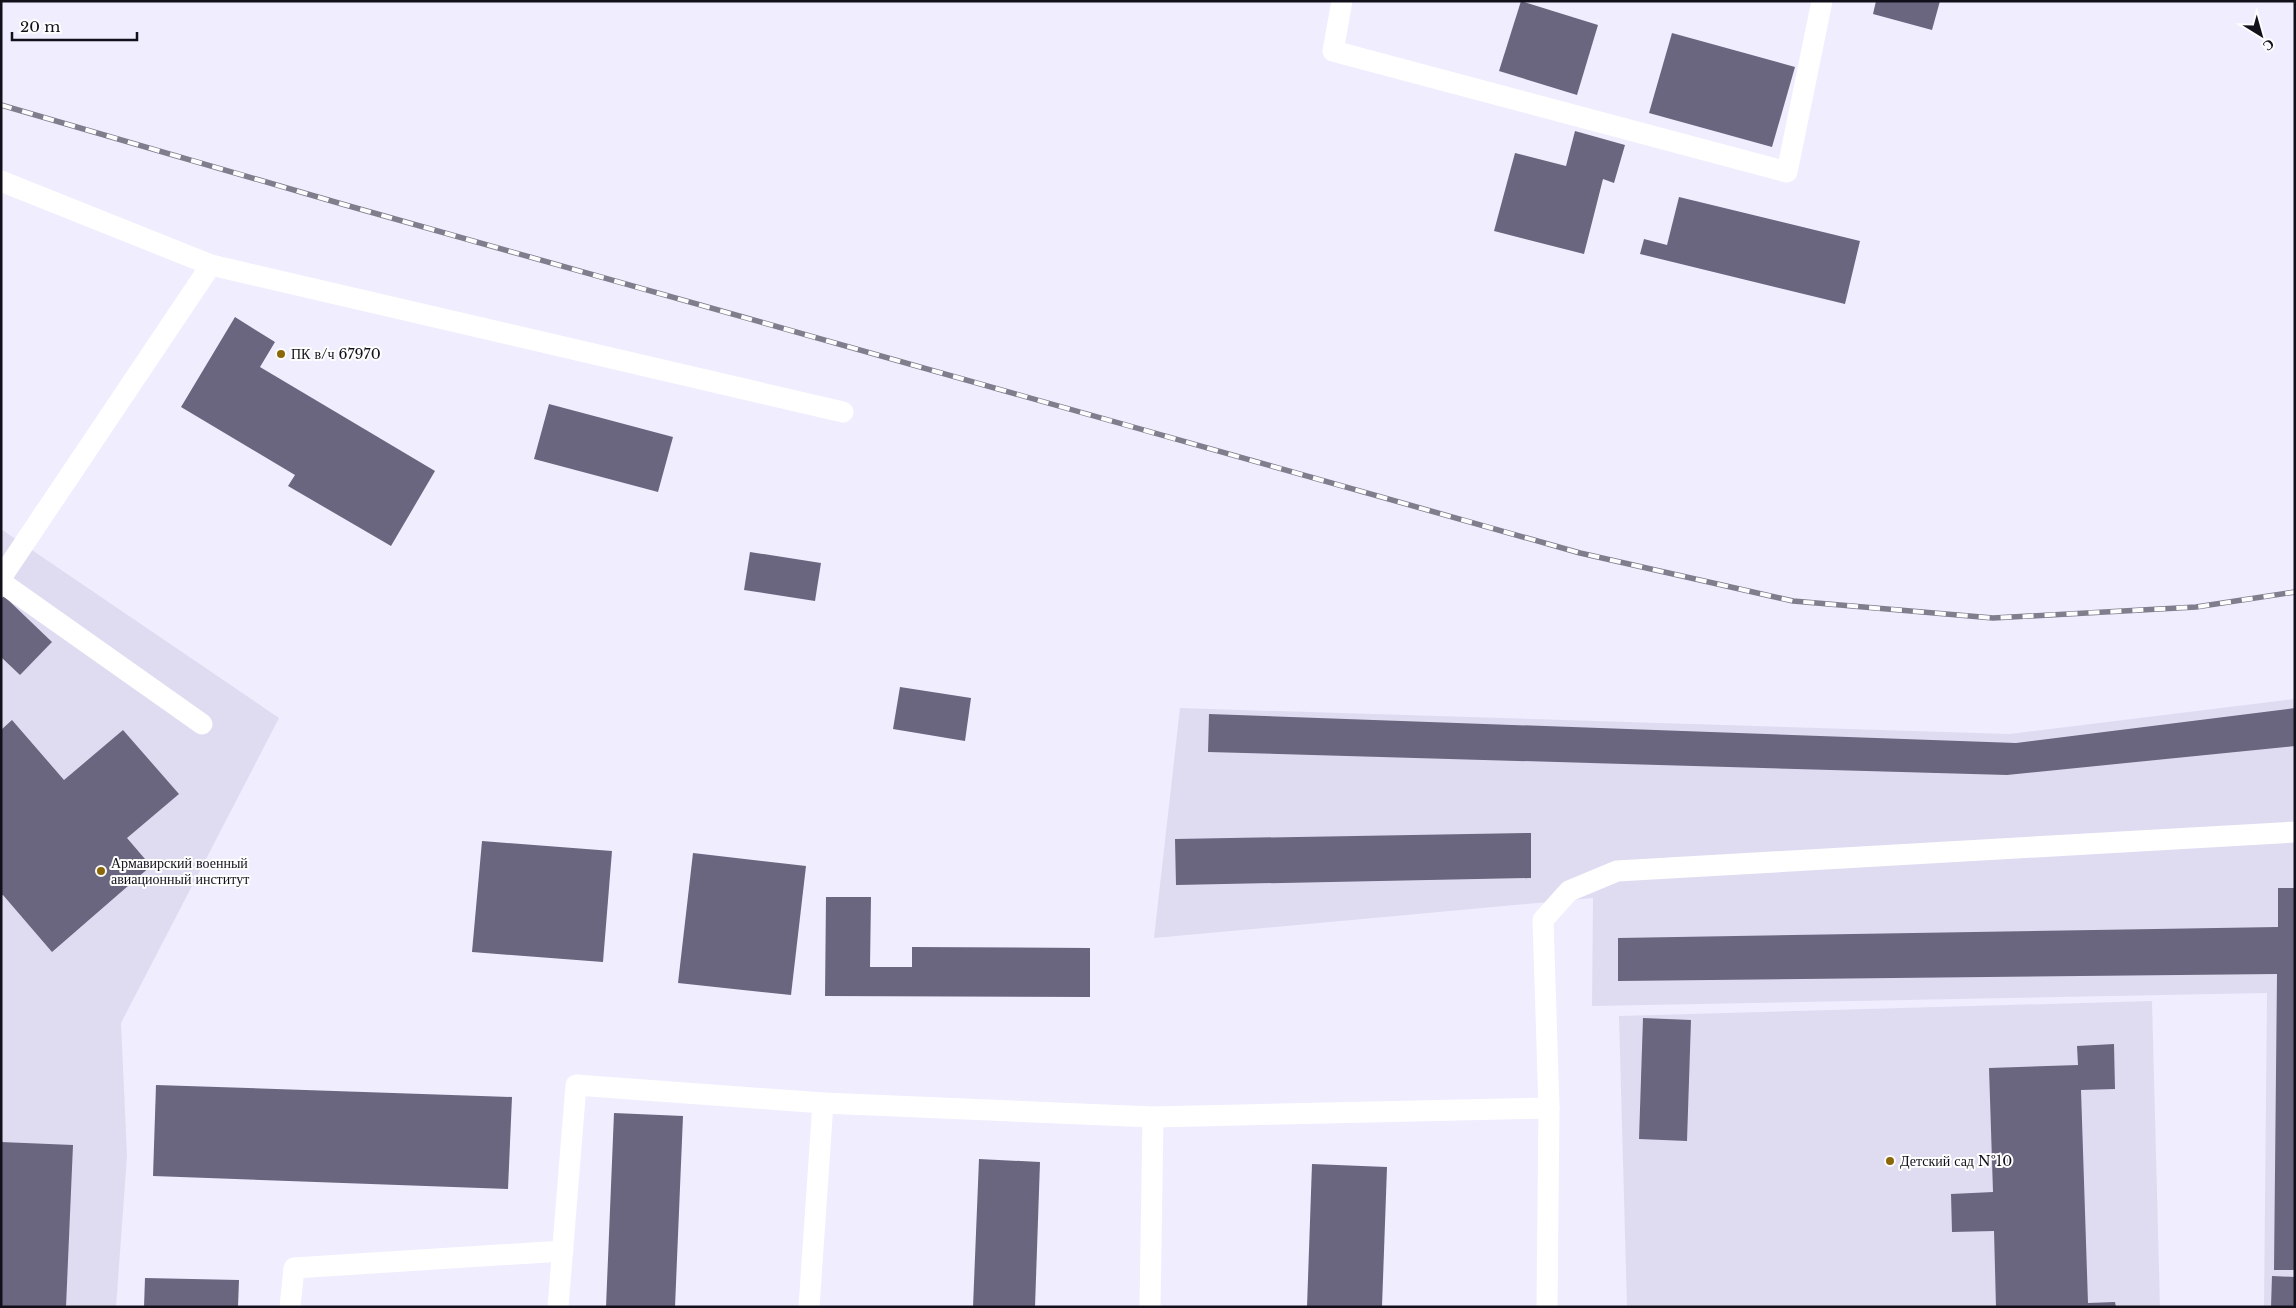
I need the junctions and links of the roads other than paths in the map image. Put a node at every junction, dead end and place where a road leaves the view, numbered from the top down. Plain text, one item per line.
1 (1342, 1) edge
2 (1822, 1) edge
3 (1, 181) edge
4 (210, 265) junction
5 (843, 412) dead end
6 (1, 578) edge
7 (1, 582) edge
8 (202, 724) dead end
9 (2295, 832) edge
10 (823, 1103) junction
11 (1549, 1108) junction
12 (1153, 1117) junction
13 (563, 1251) junction
14 (290, 1307) edge
15 (558, 1307) edge
16 (809, 1307) edge
17 (1150, 1307) edge
18 (1547, 1307) edge

1 - 2 lane
3 - 4 lane
4 - 5 lane
4 - 6 lane
7 - 8 lane
9 - 11 lane
10 - 12 lane
10 - 13 lane
10 - 16 lane
11 - 12 lane
11 - 18 lane
12 - 17 lane
13 - 14 lane
13 - 15 lane

